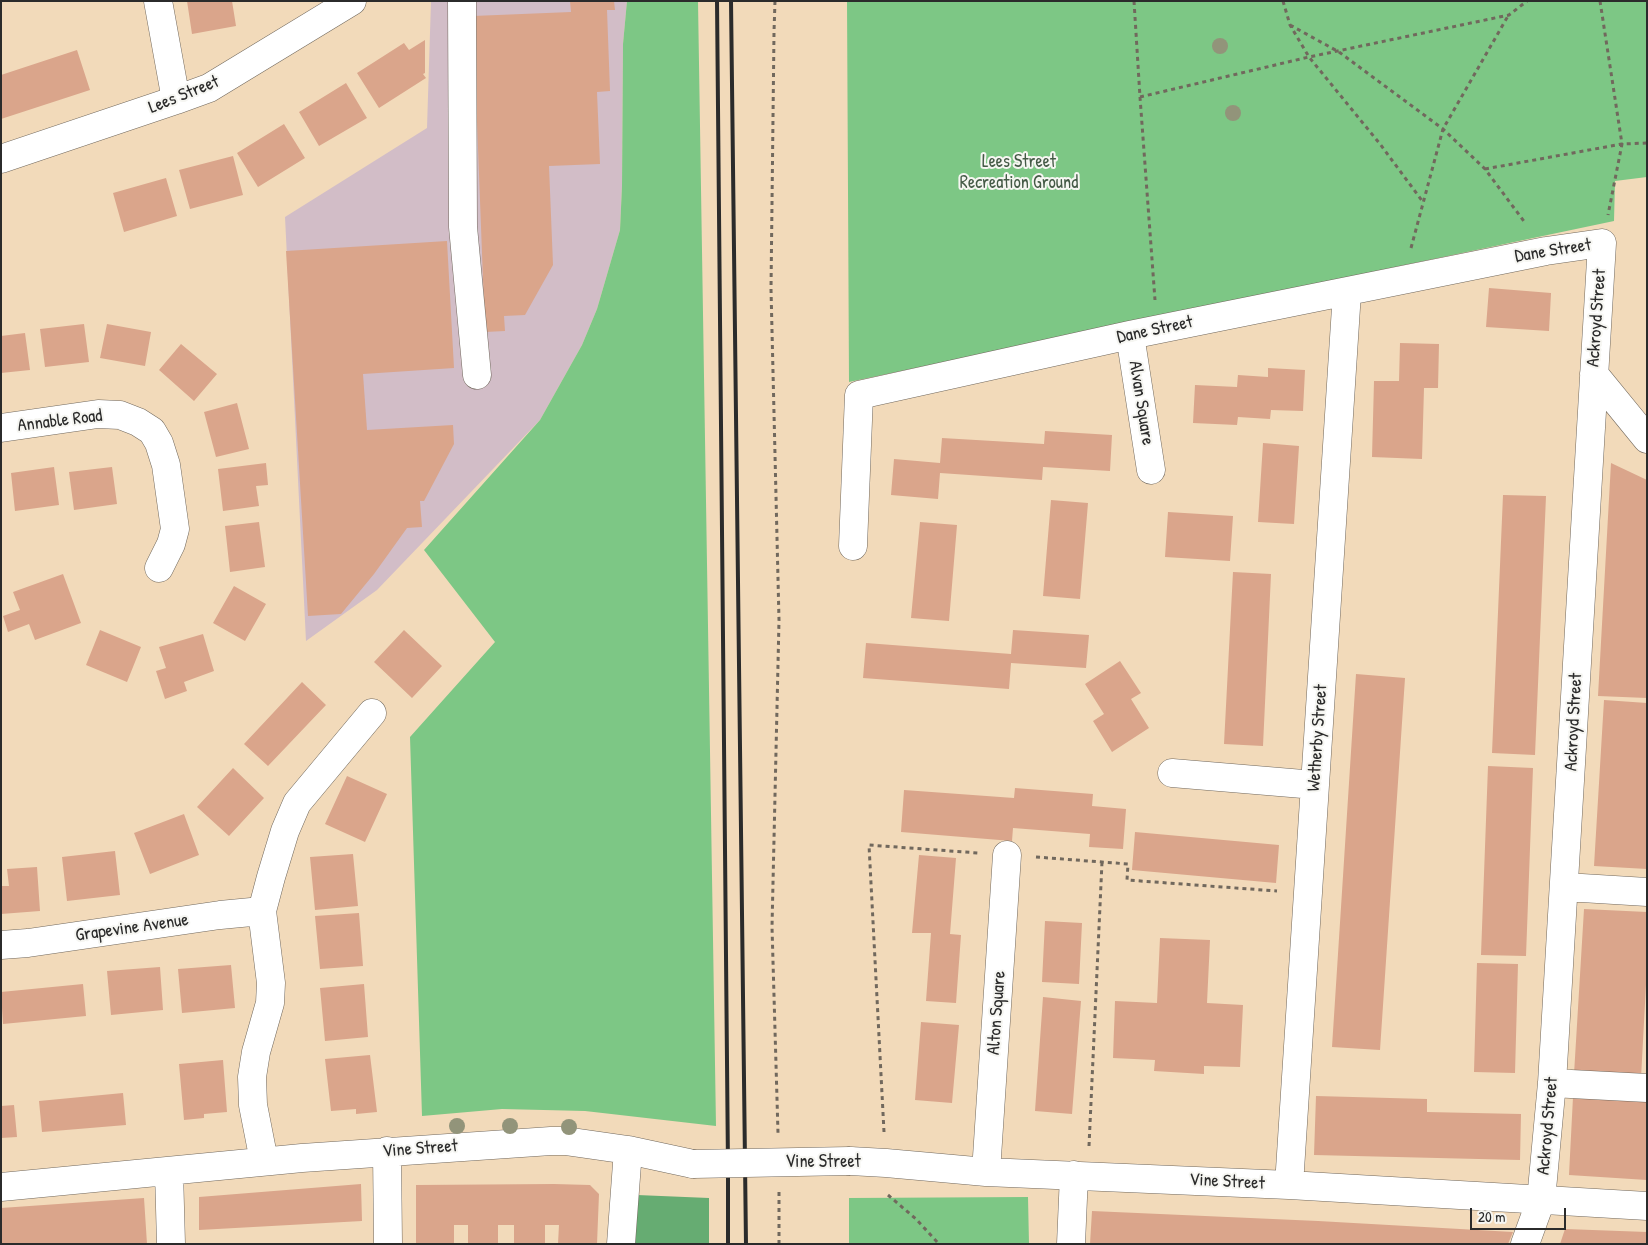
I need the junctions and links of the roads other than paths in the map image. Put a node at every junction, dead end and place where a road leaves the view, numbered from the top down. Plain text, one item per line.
1 (158, 1) edge
2 (352, 1) edge
3 (462, 1) edge
4 (176, 100) junction
5 (1, 159) edge
6 (1602, 243) joint
7 (1347, 292) junction
8 (1130, 335) junction
9 (1594, 374) junction
10 (477, 375) dead end
11 (1641, 421) edge
12 (1, 428) edge
13 (1151, 470) dead end
14 (853, 546) dead end
15 (159, 568) dead end
16 (372, 713) dead end
17 (1172, 773) dead end
18 (1315, 786) junction
19 (1007, 855) dead end
20 (1564, 887) junction
21 (1647, 892) edge
22 (262, 911) junction
23 (1, 945) edge
24 (1552, 1083) junction
25 (1647, 1088) edge
26 (628, 1150) junction
27 (387, 1151) junction
28 (264, 1161) junction
29 (169, 1171) junction
30 (986, 1172) junction
31 (1080, 1176) junction
32 (1289, 1185) junction
33 (1, 1187) edge
34 (1541, 1200) junction
35 (1647, 1206) edge
36 (171, 1244) edge
37 (388, 1244) edge
38 (620, 1244) edge
39 (1071, 1244) edge
40 (1525, 1244) edge

1 - 4 street
2 - 4 street, Lees Street
3 - 10 street
4 - 5 street, Lees Street
6 - 7 street, Dane Street
6 - 9 street, Ackroyd Street
7 - 8 street, Dane Street
7 - 18 street, Wetherby Street
8 - 13 street, Alvan Square
8 - 14 street, Dane Street
9 - 11 street
9 - 20 street, Ackroyd Street
12 - 15 street, Annable Road
16 - 22 street
17 - 18 street
18 - 32 street, Wetherby Street
19 - 30 street, Alton Square
20 - 21 street
20 - 24 street, Ackroyd Street
22 - 23 street, Grapevine Avenue
22 - 28 street
24 - 25 street
24 - 34 street, Ackroyd Street
26 - 27 street, Vine Street
26 - 30 street, Vine Street, bridge
26 - 38 street
27 - 28 street, Vine Street
27 - 37 street
28 - 29 street, Vine Street
29 - 33 street, Vine Street
29 - 36 street
30 - 31 street, Vine Street
31 - 32 street, Vine Street
31 - 39 street
32 - 34 street, Vine Street
34 - 35 street, Vine Street
34 - 40 street, Ackroyd Street

